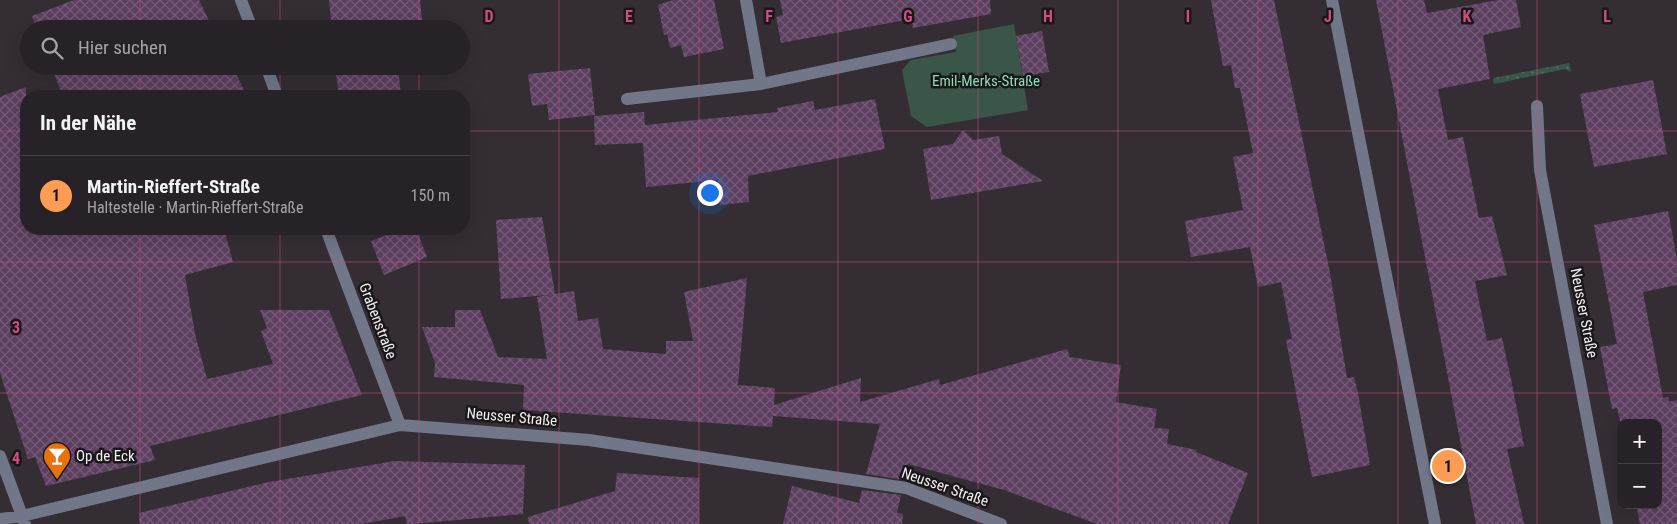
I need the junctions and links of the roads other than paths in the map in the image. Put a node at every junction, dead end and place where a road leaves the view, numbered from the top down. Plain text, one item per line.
1 (241, 0) edge
2 (746, 0) edge
3 (1332, 0) edge
4 (249, 20) edge
5 (951, 44) dead end
6 (269, 75) edge
7 (761, 84) junction
8 (275, 90) edge
9 (627, 99) dead end
10 (1537, 106) dead end
11 (328, 235) edge
12 (400, 425) junction
13 (0, 456) edge
14 (0, 519) edge
15 (23, 520) edge
16 (1001, 524) edge
17 (1435, 524) edge
18 (1608, 524) edge

1 - 4 street
2 - 7 street
3 - 17 street
5 - 7 street
6 - 8 street
7 - 9 street
10 - 18 street, Neusser Straße
11 - 12 street, Grabenstraße
12 - 15 street, Neusser Straße
12 - 16 street, Neusser Straße
13 - 15 street
14 - 15 street, Neusser Straße

